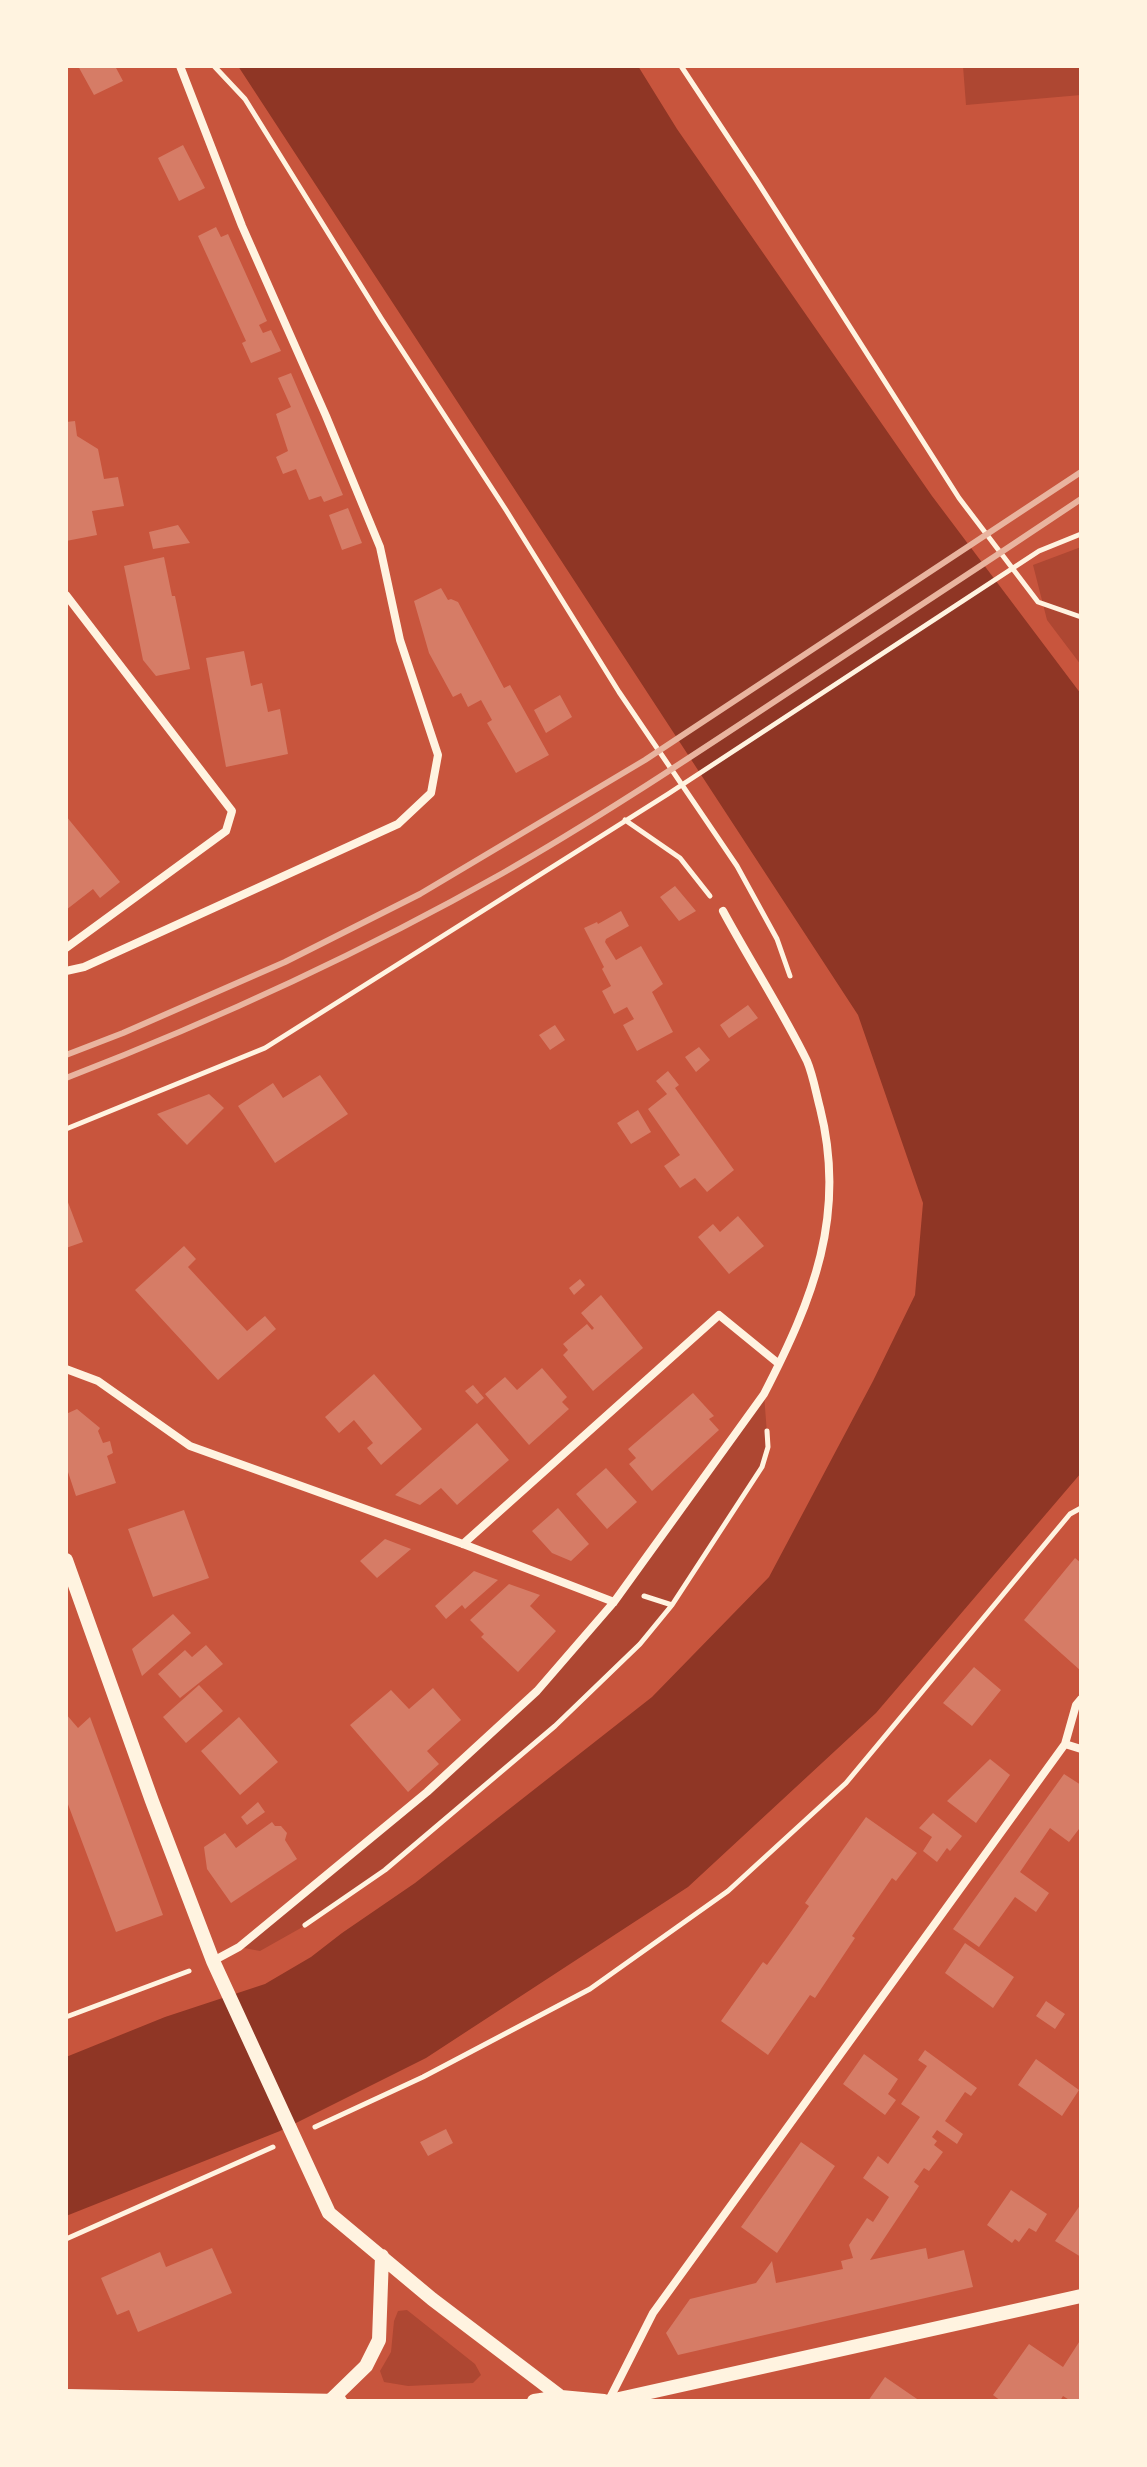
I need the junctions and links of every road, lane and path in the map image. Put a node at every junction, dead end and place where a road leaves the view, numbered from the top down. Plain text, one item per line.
1 (180, 66) edge
2 (214, 66) edge
3 (681, 66) edge
4 (1081, 534) edge
5 (66, 595) edge
6 (1081, 617) edge
7 (625, 820) junction
8 (723, 911) joint
9 (66, 948) edge
10 (66, 971) edge
11 (790, 977) dead end
12 (66, 1129) edge
13 (779, 1364) junction
14 (66, 1369) edge
15 (1081, 1508) edge
16 (463, 1544) junction
17 (66, 1560) edge
18 (614, 1602) junction
19 (1081, 1699) edge
20 (1065, 1744) junction
21 (1081, 1749) edge
22 (213, 1961) junction
23 (66, 2017) edge
24 (302, 2134) dead end
25 (275, 2146) dead end
26 (66, 2239) edge
27 (382, 2256) junction
28 (1081, 2296) edge
29 (66, 2396) edge
30 (561, 2397) junction
31 (330, 2401) edge
32 (340, 2401) edge
33 (534, 2401) edge
34 (607, 2401) edge

1 - 10 street
2 - 11 path
3 - 6 path
4 - 7 path
5 - 9 street
7 - 8 path
7 - 12 path
8 - 13 street
13 - 16 street
13 - 18 street
14 - 16 street
15 - 24 path
16 - 18 street
17 - 22 street
18 - 22 street
19 - 20 street
20 - 21 street
20 - 34 street
22 - 23 path
22 - 27 street
25 - 26 path
27 - 30 street
27 - 31 street
28 - 34 street
29 - 31 street
30 - 33 street
30 - 34 street
31 - 32 street

